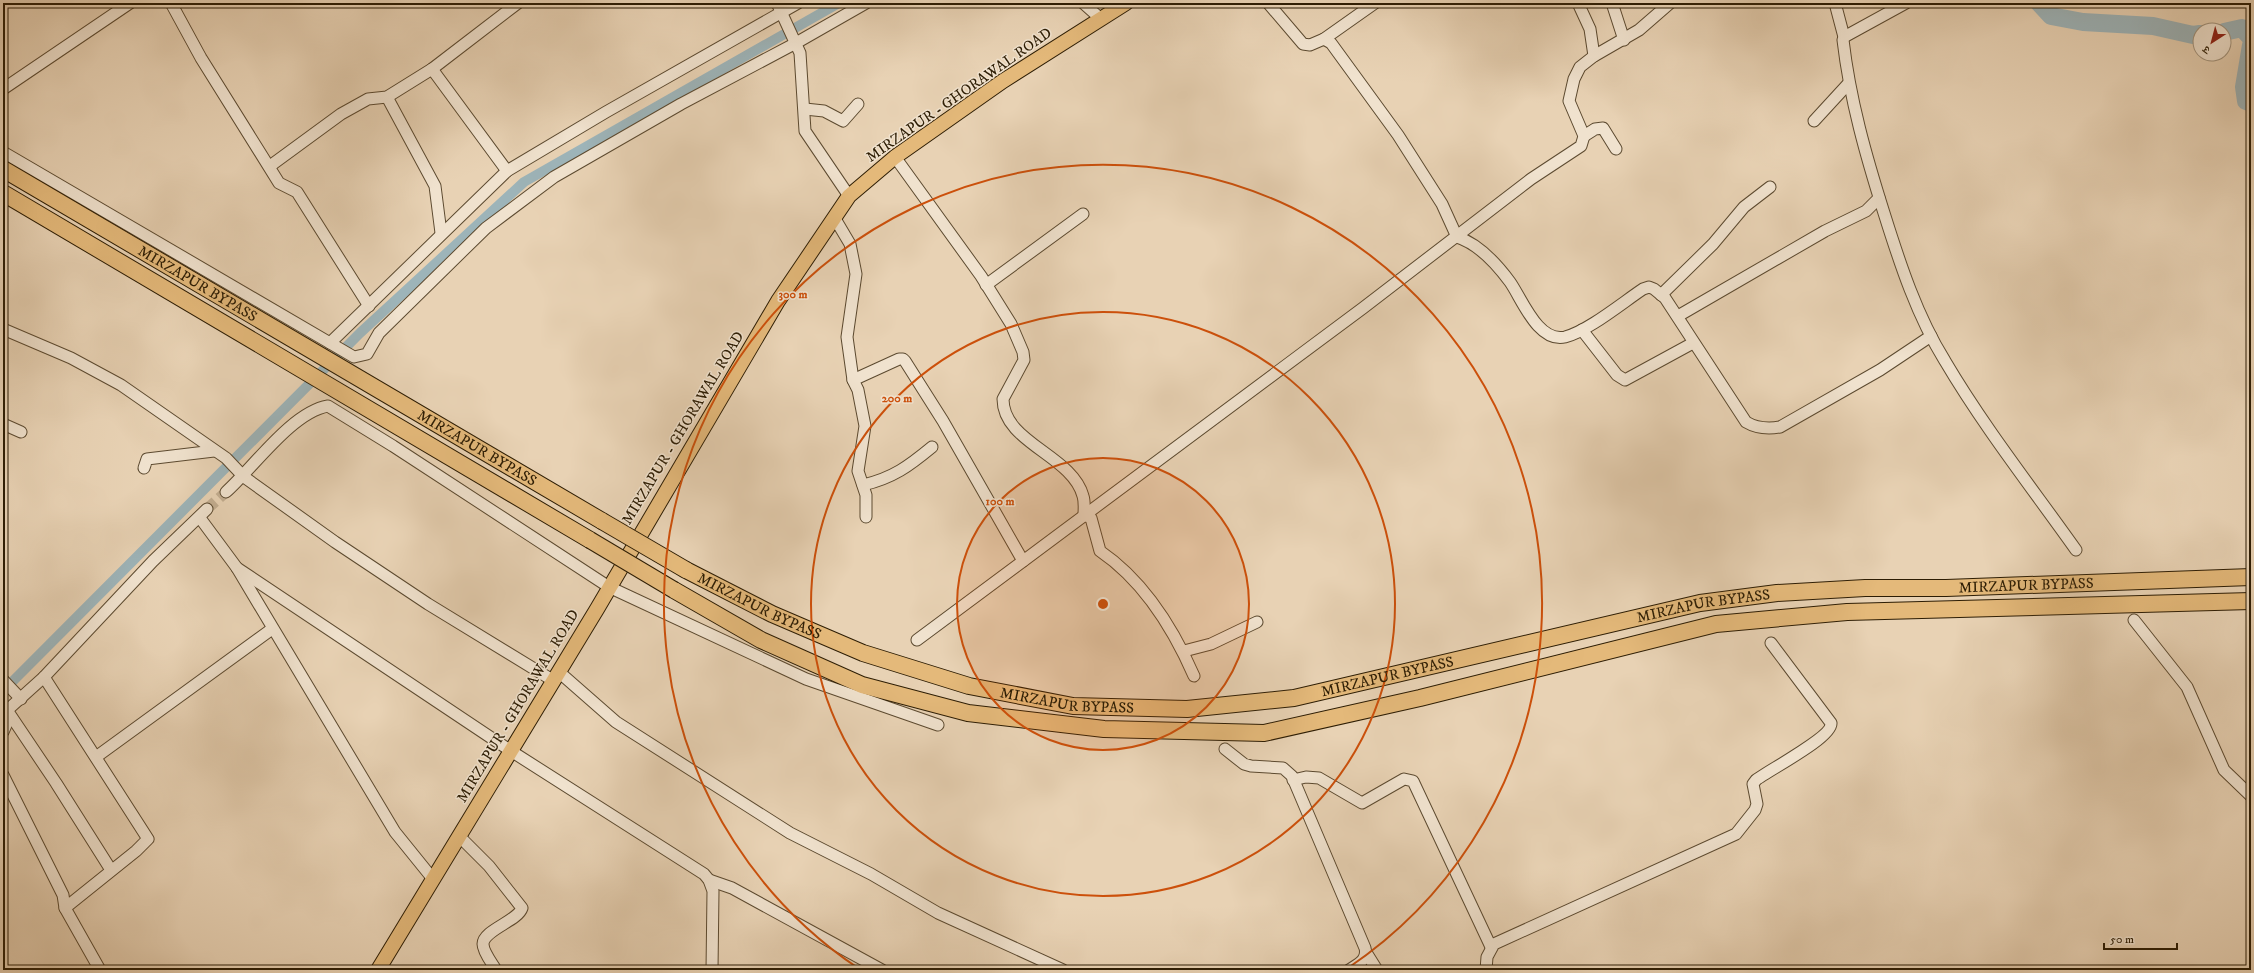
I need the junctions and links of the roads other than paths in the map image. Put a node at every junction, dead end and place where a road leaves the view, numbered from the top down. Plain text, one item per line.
1 (130, 3) edge
2 (171, 3) edge
3 (518, 3) edge
4 (798, 3) edge
5 (866, 3) edge
6 (1083, 3) edge
7 (1126, 3) edge
8 (1268, 3) edge
9 (1374, 3) edge
10 (1578, 3) edge
11 (1612, 3) edge
12 (1670, 3) edge
13 (1835, 3) edge
14 (1906, 3) edge
15 (782, 13) edge
16 (1101, 19) junction
17 (1844, 37) junction
18 (795, 39) junction
19 (1324, 39) junction
20 (1624, 40) junction
21 (1594, 56) junction
22 (432, 69) junction
23 (1848, 84) junction
24 (3, 89) edge
25 (387, 97) junction
26 (858, 104) dead end
27 (804, 109) junction
28 (1814, 121) dead end
29 (1584, 136) junction
30 (1616, 150) dead end
31 (3, 152) edge
32 (895, 158) junction
33 (270, 166) junction
34 (3, 169) edge
35 (507, 171) junction
36 (1770, 187) dead end
37 (3, 193) edge
38 (849, 196) junction
39 (1879, 198) junction
40 (1083, 214) dead end
41 (834, 217) junction
42 (441, 234) junction
43 (1457, 236) junction
44 (986, 285) junction
45 (1661, 295) junction
46 (369, 306) junction
47 (1678, 316) junction
48 (3, 329) edge
49 (1582, 330) junction
50 (1931, 336) junction
51 (1693, 343) junction
52 (334, 346) junction
53 (854, 380) junction
54 (3, 424) edge
55 (21, 432) dead end
56 (932, 447) dead end
57 (214, 450) junction
58 (144, 468) dead end
59 (240, 472) junction
60 (864, 485) junction
61 (226, 492) tunnel mouth
62 (1084, 515) junction
63 (866, 517) dead end
64 (2076, 550) dead end
65 (1023, 561) junction
66 (237, 568) junction
67 (2251, 577) edge
68 (609, 587) junction
69 (2251, 601) edge
70 (2134, 620) dead end
71 (1257, 622) dead end
72 (272, 629) junction
73 (916, 640) dead end
74 (1771, 643) dead end
75 (1184, 651) junction
76 (1194, 676) dead end
77 (44, 677) junction
78 (556, 677) junction
79 (3, 680) edge
80 (21, 698) junction
81 (7, 713) edge
82 (938, 725) dead end
83 (3, 732) edge
84 (1225, 749) dead end
85 (511, 751) junction
86 (96, 757) junction
87 (3, 776) edge
88 (1294, 780) junction
89 (2251, 796) edge
90 (460, 837) junction
91 (111, 870) junction
92 (433, 879) junction
93 (710, 880) junction
94 (65, 908) junction
95 (1491, 947) junction
96 (1367, 954) junction
97 (97, 969) edge
98 (378, 970) edge
99 (496, 970) edge
100 (712, 970) edge
101 (882, 970) edge
102 (1063, 970) edge
103 (1349, 970) edge
104 (1377, 970) edge
105 (1486, 970) edge

1 - 24 street
2 - 33 street
3 - 22 street
4 - 15 street
5 - 18 street
6 - 16 street
7 - 16 main road, MIRZAPUR - GHORAWAL ROAD
8 - 19 street
9 - 19 street
10 - 21 street
11 - 20 street
12 - 20 street
13 - 17 street
14 - 17 street
15 - 18 street
15 - 35 street
16 - 32 main road, MIRZAPUR - GHORAWAL ROAD
17 - 23 street
18 - 27 street
18 - 52 street
19 - 43 street
20 - 21 street
21 - 29 street
22 - 25 street
22 - 35 street
23 - 28 street
23 - 39 street
25 - 33 street
25 - 42 street
26 - 27 street
27 - 38 street
29 - 30 street
29 - 43 street
31 - 52 street
32 - 38 main road, MIRZAPUR - GHORAWAL ROAD
32 - 44 street
33 - 46 street
34 - 67 highway, MIRZAPUR BYPASS, bridge
35 - 42 street
36 - 45 street
37 - 69 highway, MIRZAPUR BYPASS, bridge
38 - 41 main road, MIRZAPUR - GHORAWAL ROAD
39 - 47 street
39 - 50 street
40 - 44 street
41 - 53 street
41 - 68 main road, MIRZAPUR - GHORAWAL ROAD
42 - 46 street
43 - 49 street
43 - 62 street
44 - 62 street
45 - 47 street
45 - 49 street
46 - 52 street
47 - 51 street
48 - 57 street
49 - 51 street
50 - 51 street
50 - 64 street
53 - 60 street
53 - 65 street
54 - 55 street
56 - 60 street
57 - 58 street
57 - 59 street
59 - 61 street
59 - 68 street
59 - 78 street
60 - 63 street
62 - 65 street
62 - 75 street
65 - 73 street
66 - 72 street
66 - 77 street
66 - 85 street
68 - 78 main road, MIRZAPUR - GHORAWAL ROAD
68 - 82 street
70 - 89 street
71 - 75 street
72 - 86 street
72 - 92 street
74 - 95 street
75 - 76 street
77 - 80 street
77 - 86 street
78 - 85 main road, MIRZAPUR - GHORAWAL ROAD
78 - 102 street
79 - 80 street
80 - 81 street
81 - 83 street
81 - 91 street
84 - 88 street
85 - 90 main road, MIRZAPUR - GHORAWAL ROAD
85 - 93 street
86 - 91 street
87 - 94 street
88 - 95 street
88 - 96 street
90 - 92 main road, MIRZAPUR - GHORAWAL ROAD
90 - 99 street
91 - 94 street
92 - 98 main road, MIRZAPUR - GHORAWAL ROAD
93 - 100 street
93 - 101 street
94 - 97 street
95 - 105 street
96 - 103 street
96 - 104 street

